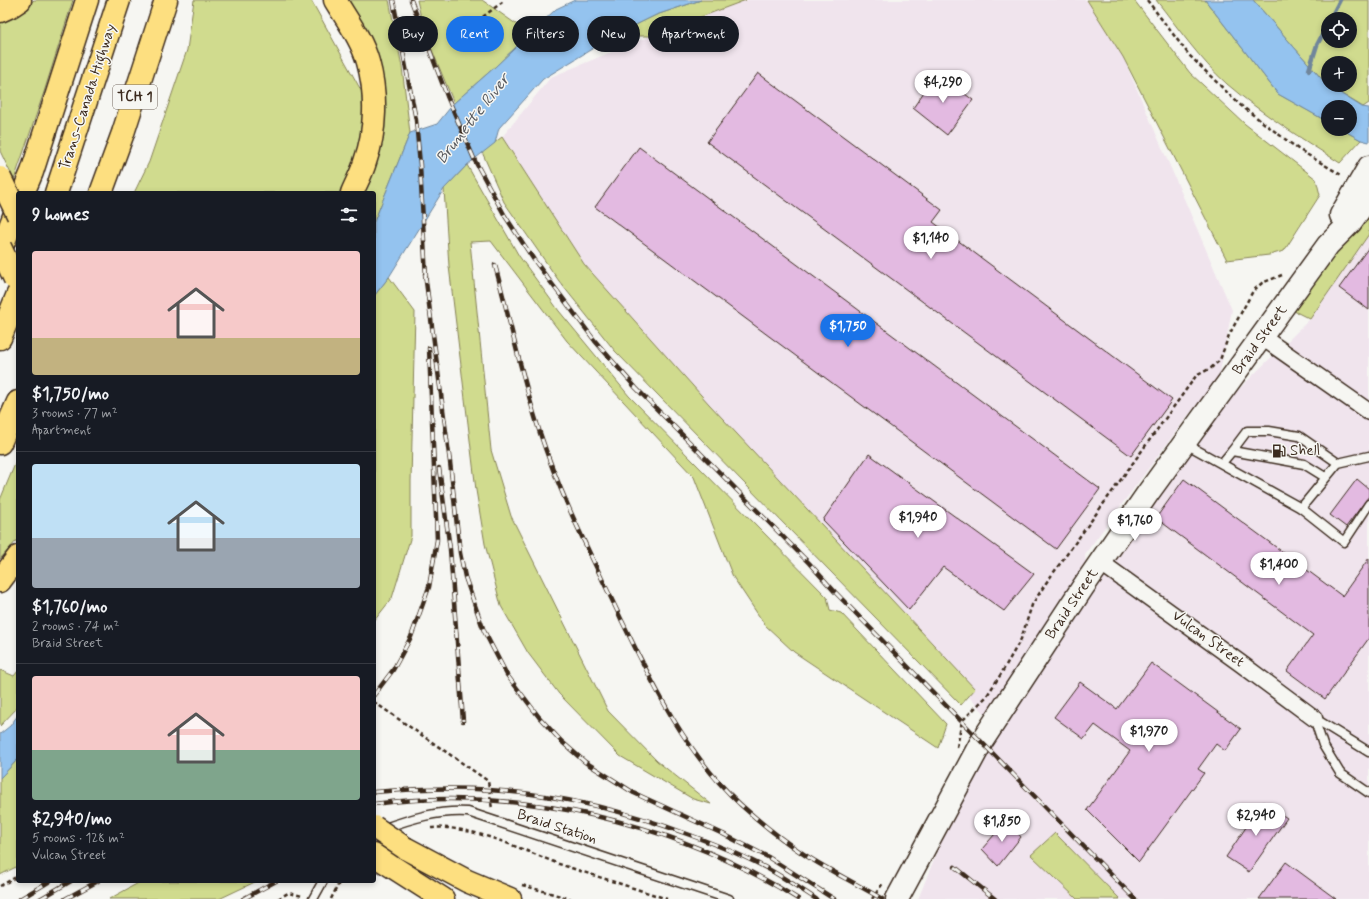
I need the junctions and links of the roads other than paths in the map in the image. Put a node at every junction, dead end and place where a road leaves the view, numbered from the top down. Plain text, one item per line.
1 (20, 0) edge
2 (87, 0) edge
3 (119, 0) edge
4 (166, 0) edge
5 (335, 0) edge
6 (0, 11) edge
7 (1369, 167) edge
8 (0, 178) edge
9 (24, 191) edge
10 (57, 191) edge
11 (103, 191) edge
12 (353, 191) edge
13 (1363, 191) edge
14 (16, 211) edge
15 (16, 211) edge
16 (0, 247) edge
17 (0, 252) edge
18 (16, 282) edge
19 (16, 299) edge
20 (1262, 337) junction
21 (0, 338) edge
22 (16, 407) edge
23 (1369, 412) edge
24 (1186, 442) junction
25 (0, 443) edge
26 (1232, 452) junction
27 (1369, 456) edge
28 (1338, 462) junction
29 (1222, 463) junction
30 (1325, 478) junction
31 (1369, 504) edge
32 (1301, 508) junction
33 (1100, 562) junction
34 (1314, 718) junction
35 (1369, 752) edge
36 (1369, 793) edge
37 (376, 828) edge
38 (376, 831) edge
39 (379, 859) edge
40 (322, 883) edge
41 (314, 899) edge
42 (443, 899) edge
43 (510, 899) edge
44 (728, 899) edge
45 (897, 899) edge

1 - 6 main road
2 - 9 main road
3 - 10 main road, Trans-Canada Highway / TCH 1
4 - 11 main road, TCH 1
5 - 12 main road
7 - 13 street, Braid Street
8 - 14 main road, bridge
13 - 20 street, Braid Street
15 - 17 main road
16 - 18 main road, bridge
19 - 21 main road
20 - 23 street
20 - 24 street, Braid Street
22 - 25 main road
24 - 29 lane
24 - 33 street, Braid Street
26 - 28 lane
26 - 29 lane
26 - 30 lane
27 - 28 lane
28 - 30 lane
29 - 32 lane
30 - 32 lane
31 - 32 lane
33 - 34 street, Vulcan Street
33 - 45 street, Braid Street
34 - 35 lane
34 - 36 lane
37 - 43 main road, bridge
38 - 44 lane, Braid Station
39 - 42 main road
40 - 41 lane

